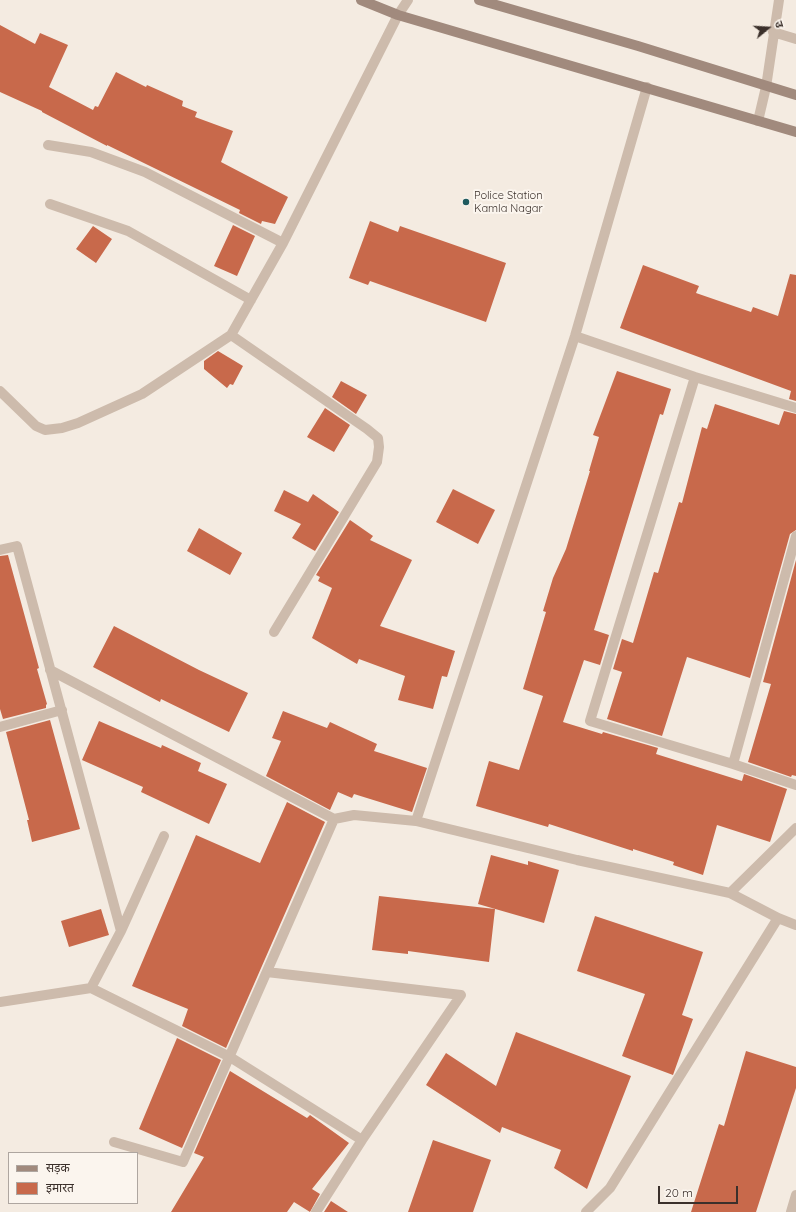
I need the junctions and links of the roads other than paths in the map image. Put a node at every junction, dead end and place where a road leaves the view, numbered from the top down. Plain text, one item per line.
1 (361, 0) edge
2 (408, 0) edge
3 (479, 0) edge
4 (779, 0) edge
5 (398, 15) junction
6 (773, 32) junction
7 (796, 39) edge
8 (647, 87) junction
9 (766, 87) junction
10 (796, 96) edge
11 (758, 121) junction
12 (796, 132) edge
13 (48, 145) dead end
14 (50, 204) dead end
15 (283, 243) junction
16 (251, 300) junction
17 (231, 335) junction
18 (575, 336) junction
19 (696, 377) junction
20 (0, 391) edge
21 (796, 408) edge
22 (796, 536) edge
23 (0, 550) edge
24 (274, 632) dead end
25 (50, 670) junction
26 (62, 710) junction
27 (0, 727) edge
28 (733, 764) junction
29 (796, 785) edge
30 (334, 820) junction
31 (416, 821) junction
32 (796, 828) edge
33 (164, 836) dead end
34 (730, 893) junction
35 (778, 918) junction
36 (796, 924) edge
37 (121, 931) junction
38 (267, 972) junction
39 (91, 988) junction
40 (0, 1002) edge
41 (230, 1057) junction
42 (362, 1140) junction
43 (114, 1142) dead end
44 (796, 1195) edge
45 (316, 1212) edge
46 (586, 1212) edge
47 (791, 1212) edge

1 - 5 main road
2 - 5 street
3 - 9 main road
4 - 6 street
5 - 8 main road
5 - 15 street
6 - 7 street
6 - 9 street
8 - 11 main road
8 - 18 street
9 - 10 main road
9 - 11 street
11 - 12 main road
13 - 15 street
14 - 16 street
15 - 16 street
16 - 17 street
17 - 20 street
17 - 24 street
18 - 19 street
18 - 31 street
19 - 21 street
19 - 28 street
22 - 28 street
23 - 25 street
25 - 26 street
25 - 30 street
26 - 27 street
26 - 37 street
28 - 29 street
30 - 31 street
30 - 38 street
31 - 34 street
32 - 34 street
33 - 37 street
34 - 35 street
35 - 36 street
35 - 46 street
37 - 39 street
38 - 41 street
38 - 42 street
39 - 40 street
39 - 41 street
41 - 42 street
41 - 43 street
42 - 45 street
44 - 47 street

